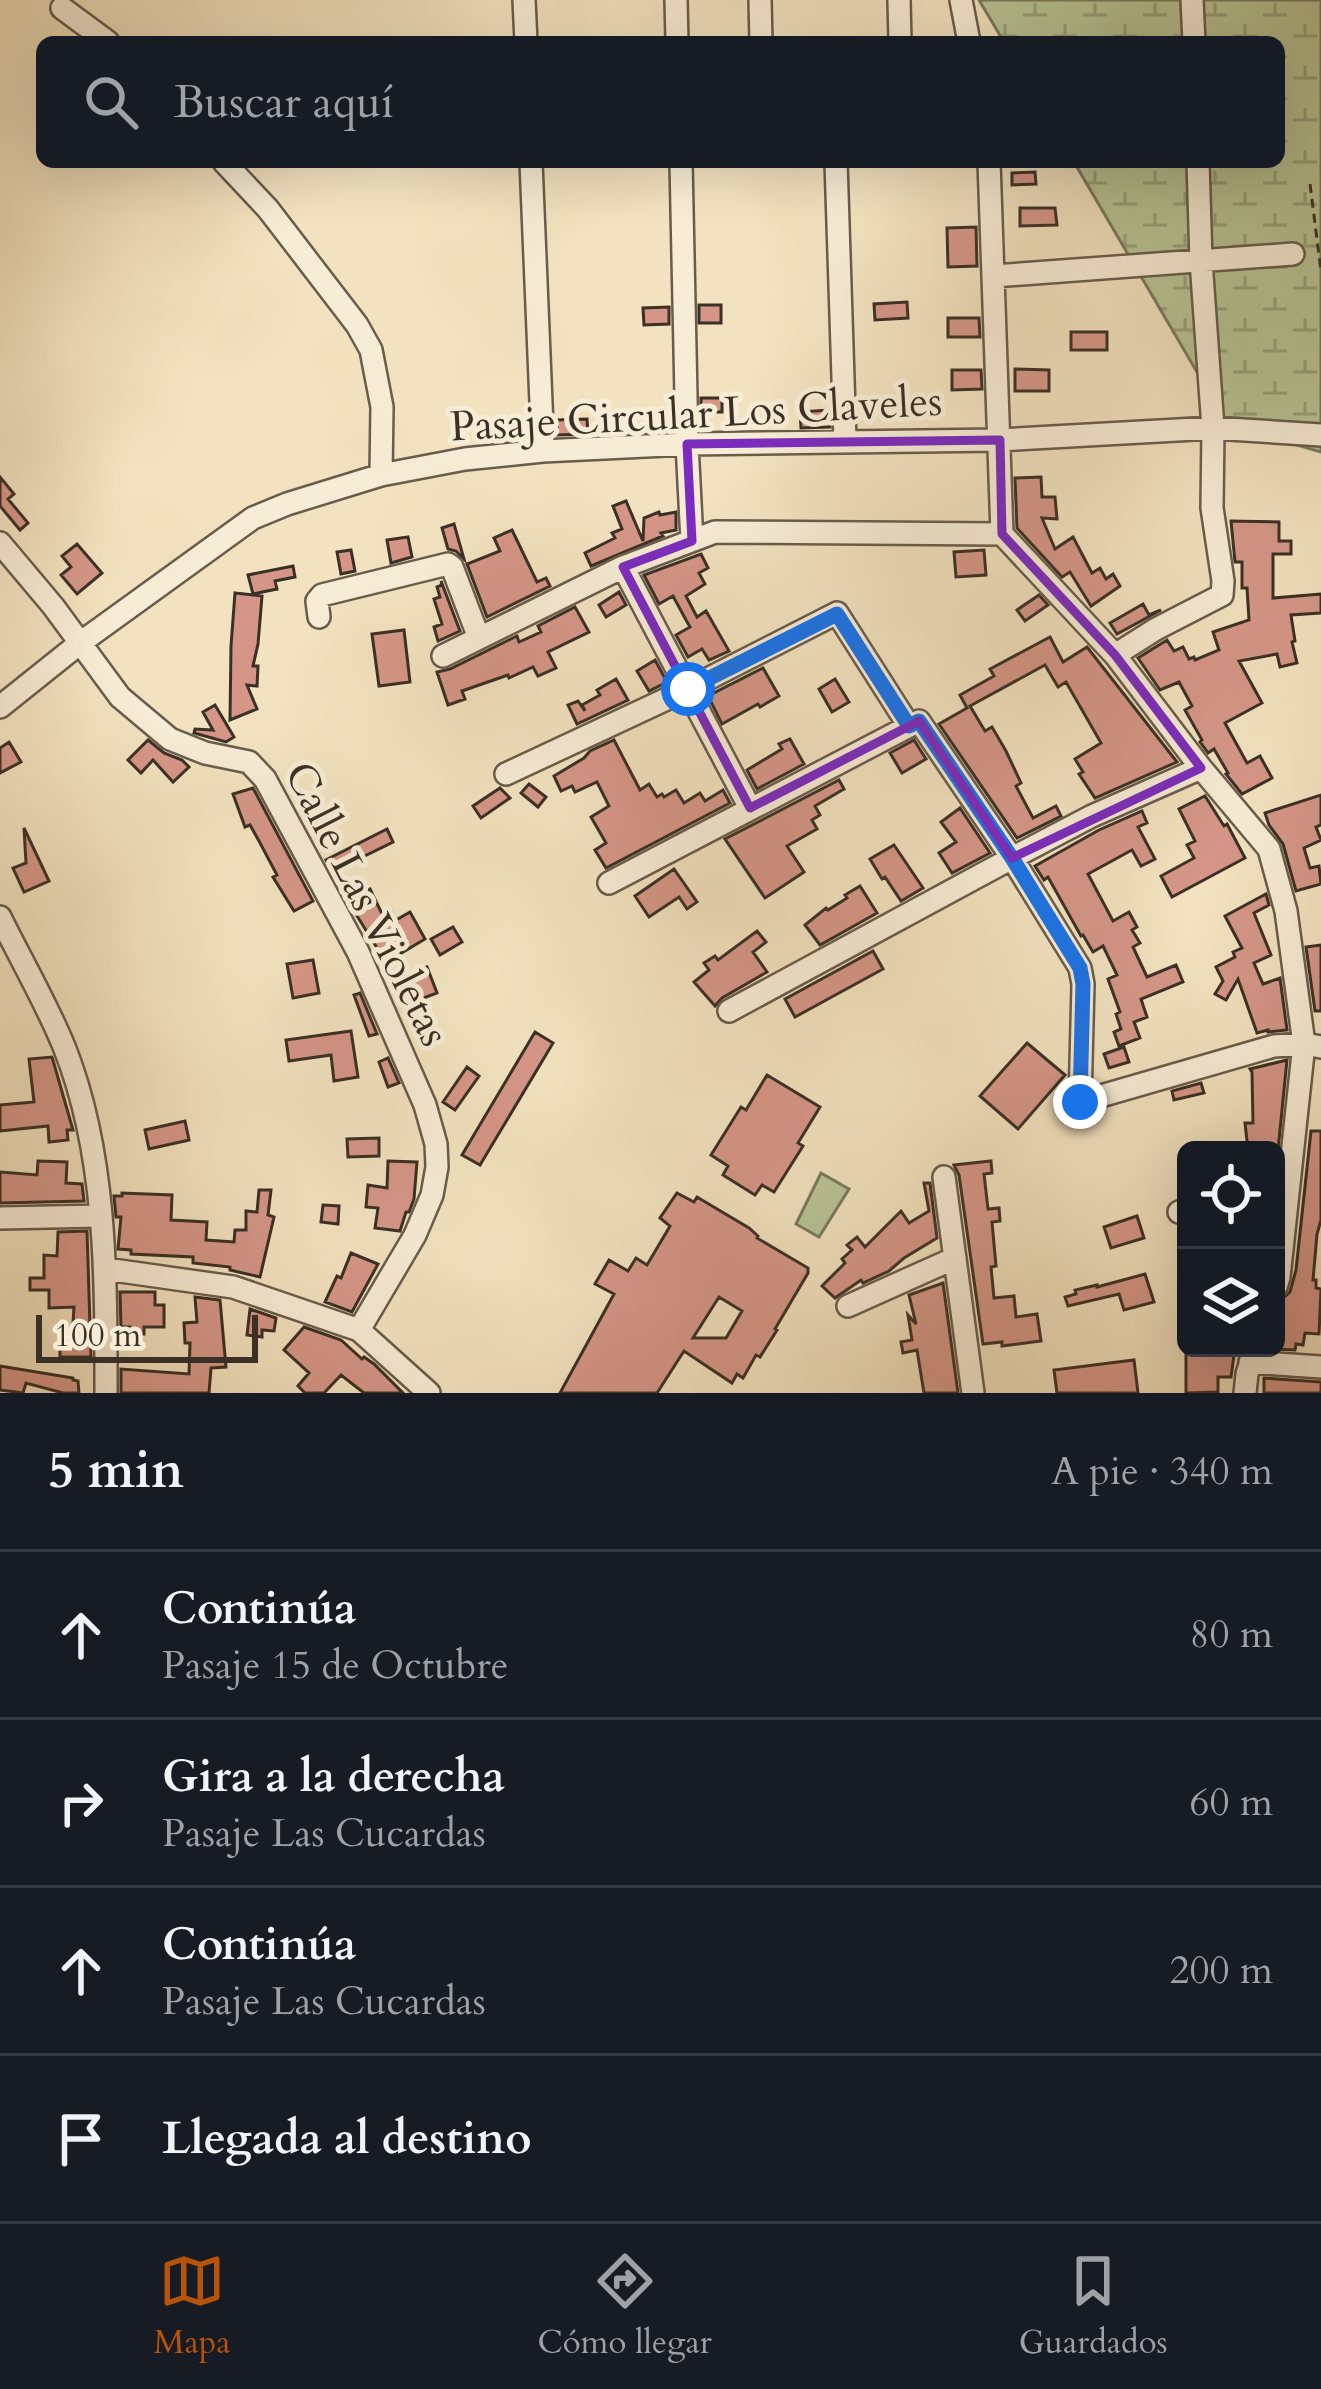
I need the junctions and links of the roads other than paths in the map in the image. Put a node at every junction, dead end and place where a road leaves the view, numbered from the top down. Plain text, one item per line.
1 (524, 0) edge
2 (676, 0) edge
3 (760, 0) edge
4 (899, 0) edge
5 (961, 0) edge
6 (1192, 0) edge
7 (62, 8) dead end
8 (100, 36) edge
9 (526, 36) edge
10 (677, 36) edge
11 (761, 36) edge
12 (900, 36) edge
13 (968, 36) edge
14 (1194, 36) edge
15 (230, 168) edge
16 (531, 168) edge
17 (681, 168) edge
18 (836, 168) edge
19 (988, 168) edge
20 (1198, 168) edge
21 (1293, 254) dead end
22 (1202, 261) junction
23 (994, 276) junction
24 (1213, 428) junction
25 (1321, 435) edge
26 (844, 440) junction
27 (1000, 440) junction
28 (687, 444) junction
29 (542, 451) junction
30 (381, 475) junction
31 (1002, 534) junction
32 (692, 541) junction
33 (0, 543) edge
34 (623, 567) junction
35 (319, 617) dead end
36 (479, 638) junction
37 (80, 644) junction
38 (1115, 655) junction
39 (442, 656) dead end
40 (688, 689) junction
41 (0, 707) edge
42 (914, 724) junction
43 (1201, 768) junction
44 (506, 774) dead end
45 (750, 808) junction
46 (1012, 858) junction
47 (609, 883) dead end
48 (0, 917) edge
49 (729, 1011) dead end
50 (1312, 1046) edge
51 (944, 1177) dead end
52 (1285, 1185) edge
53 (101, 1216) junction
54 (0, 1218) edge
55 (955, 1258) junction
56 (106, 1269) junction
57 (848, 1306) dead end
58 (359, 1330) junction
59 (1253, 1357) edge
60 (1264, 1357) edge
61 (1321, 1367) edge
62 (106, 1393) edge
63 (429, 1393) edge
64 (973, 1393) edge
65 (1245, 1393) edge

1 - 9 street
2 - 10 street
3 - 11 street
4 - 12 street
5 - 13 street
6 - 14 street
7 - 8 street
15 - 30 street
16 - 29 street
17 - 28 street
18 - 26 street
19 - 23 street
20 - 22 street
21 - 22 street
22 - 23 street
22 - 24 street
23 - 27 street
24 - 25 street, Pasaje Circular Los Claveles
24 - 27 street, Pasaje Circular Los Claveles
24 - 38 street
26 - 27 street, Pasaje Circular Los Claveles
26 - 28 street, Pasaje Circular Los Claveles
27 - 31 street
28 - 29 street, Pasaje Circular Los Claveles
28 - 32 street
29 - 30 street, Pasaje Circular Los Claveles
30 - 37 street, Pasaje Circular Los Claveles
31 - 32 street
31 - 38 street
32 - 34 street
33 - 37 street, Calle Las Violetas
34 - 36 street
34 - 40 street
35 - 36 street
36 - 39 street
37 - 41 street, Pasaje Circular Los Claveles
37 - 58 street, Calle Las Violetas
38 - 43 street
40 - 42 street
40 - 44 street
40 - 45 street
42 - 45 street
42 - 46 street
43 - 46 street
43 - 50 street
45 - 47 street
46 - 49 street
46 - 50 street
48 - 53 street
50 - 52 street
51 - 55 street
53 - 54 street
53 - 56 street
55 - 57 street
55 - 64 street
56 - 58 street
56 - 62 street
58 - 63 street
59 - 65 street
60 - 61 street

